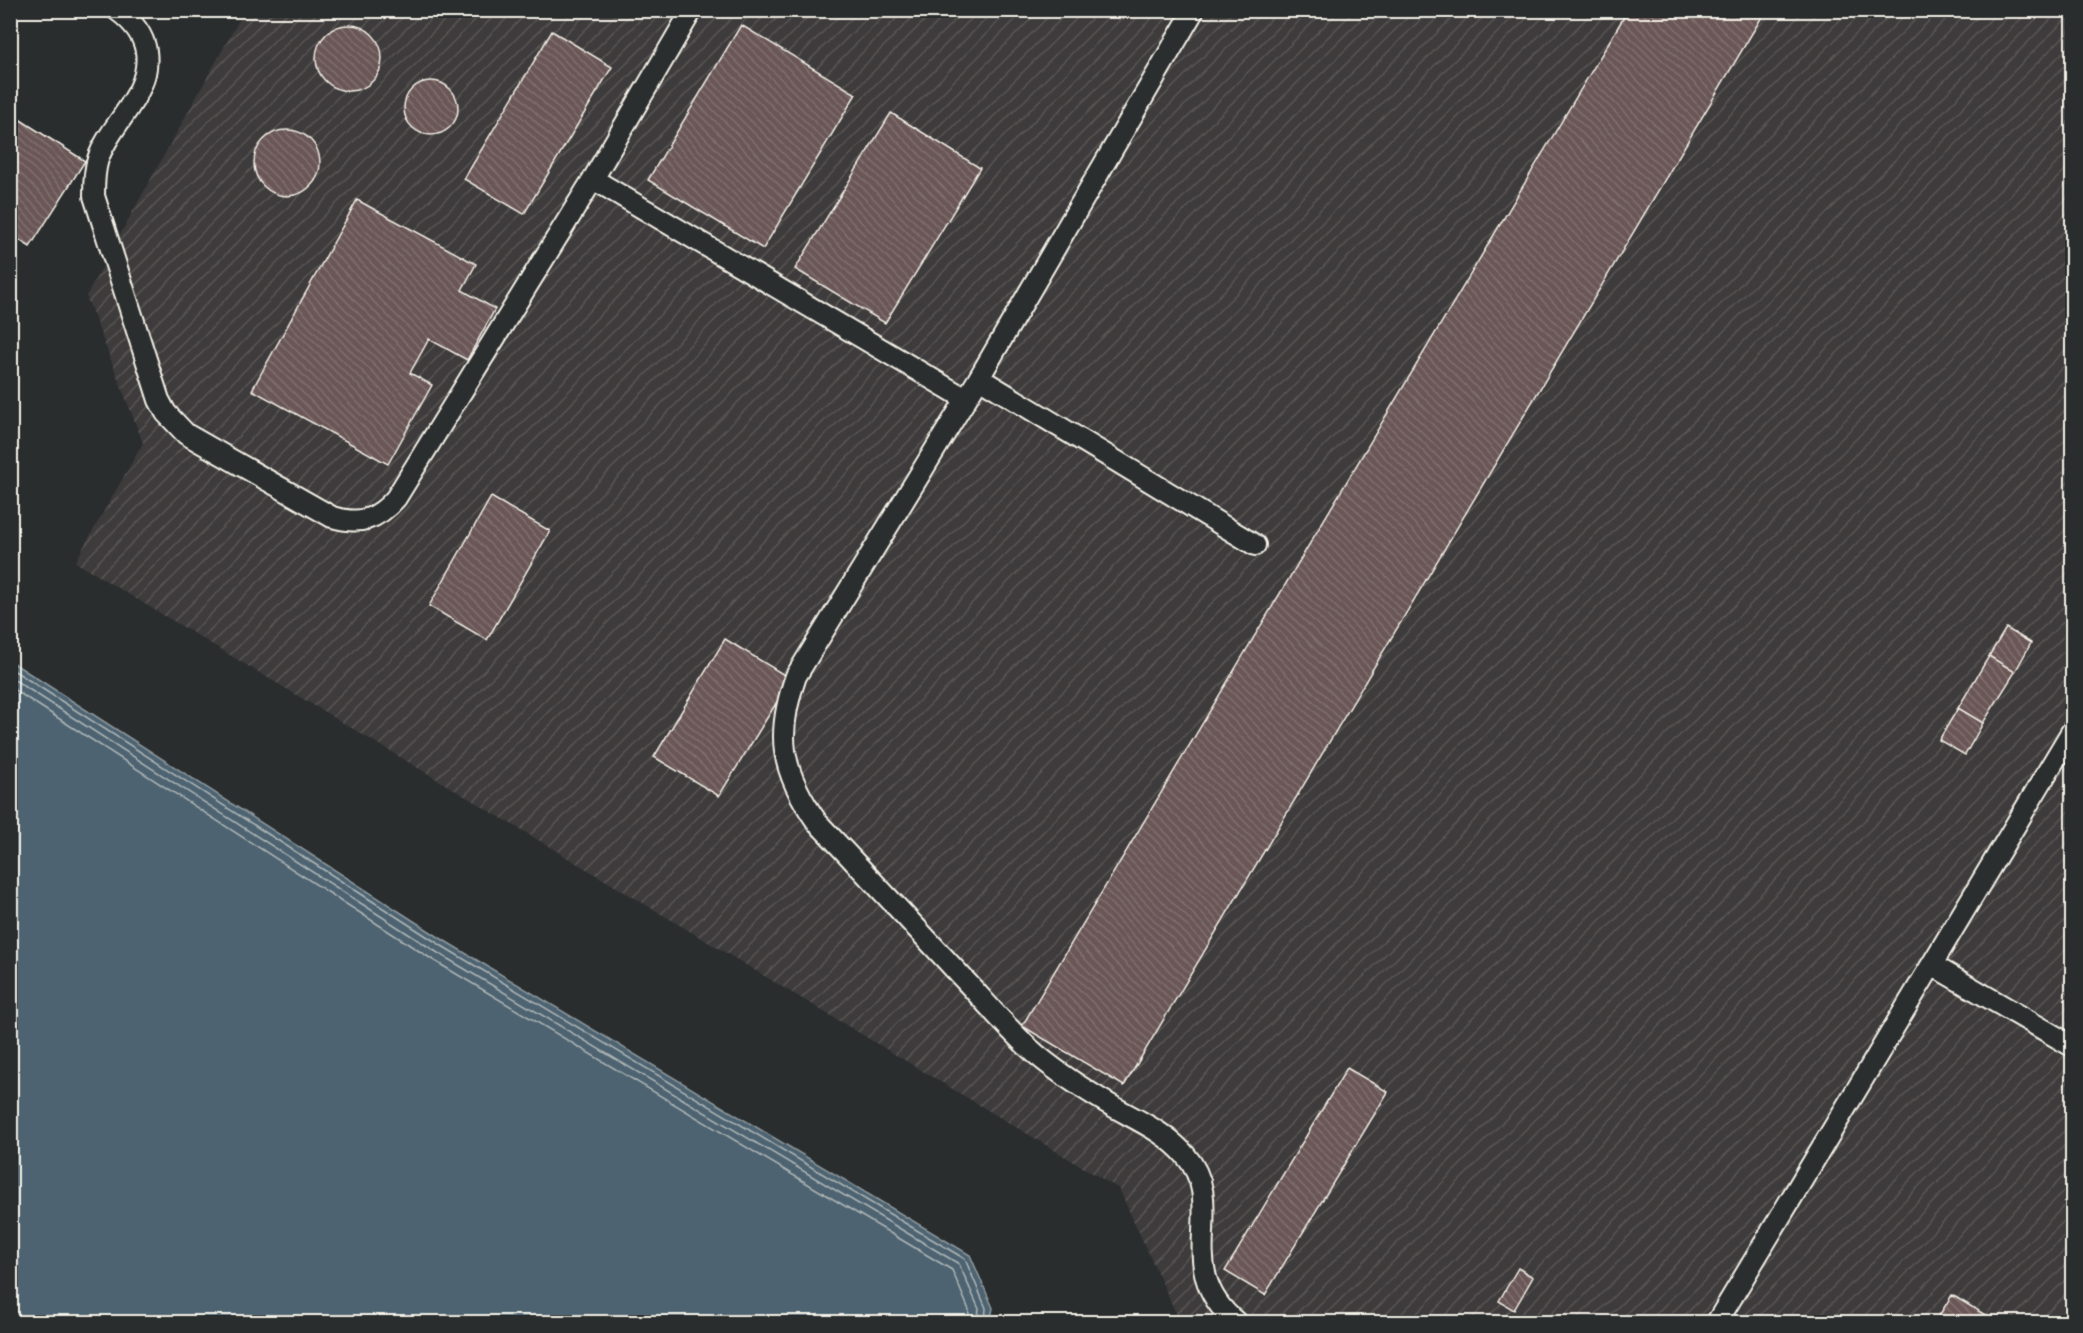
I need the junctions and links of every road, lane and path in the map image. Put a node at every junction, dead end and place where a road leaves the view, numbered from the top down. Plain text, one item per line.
1 (117, 10) edge
2 (692, 10) edge
3 (1194, 10) edge
4 (593, 179) junction
5 (979, 378) junction
6 (966, 399) junction
7 (1255, 545) dead end
8 (2073, 731) edge
9 (1932, 965) junction
10 (2073, 1046) edge
11 (1236, 1323) edge
12 (1717, 1323) edge

1 - 4 lane
2 - 4 lane
3 - 5 lane
4 - 6 lane
5 - 6 lane
5 - 7 lane
6 - 11 lane
8 - 9 lane
9 - 10 lane
9 - 12 lane

